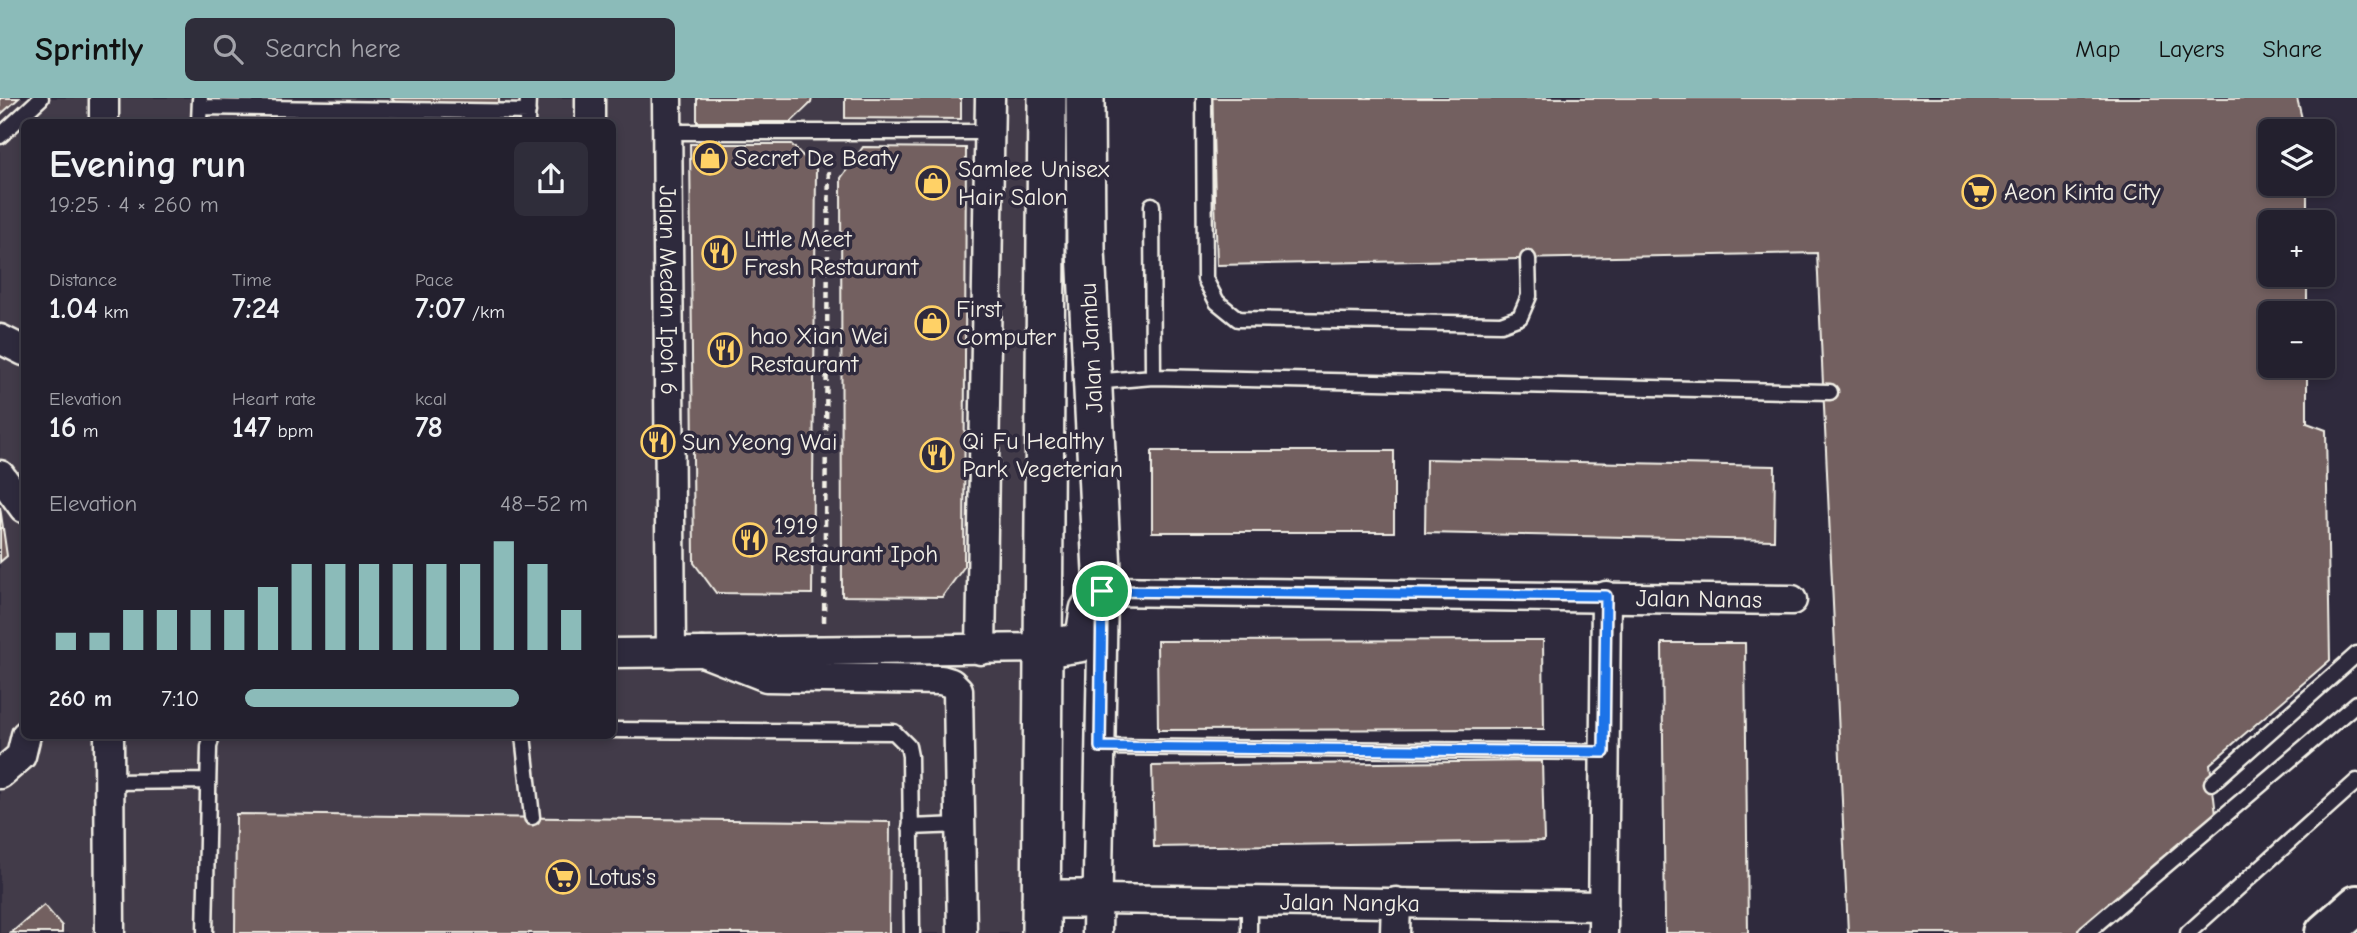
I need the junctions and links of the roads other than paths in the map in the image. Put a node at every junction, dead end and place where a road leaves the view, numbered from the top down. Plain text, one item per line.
1 (41, 98) edge
2 (104, 98) edge
3 (590, 98) edge
4 (667, 98) edge
5 (990, 98) edge
6 (1047, 98) edge
7 (1086, 98) edge
8 (1204, 98) edge
9 (200, 102) edge
10 (528, 111) edge
11 (104, 119) edge
12 (590, 119) edge
13 (667, 132) junction
14 (990, 132) junction
15 (0, 136) edge
16 (1152, 205) dead end
17 (1528, 259) dead end
18 (0, 339) edge
19 (21, 350) edge
20 (1153, 377) junction
21 (1092, 382) junction
22 (1830, 392) dead end
23 (0, 475) edge
24 (21, 504) edge
25 (1102, 591) junction
26 (1606, 596) junction
27 (1792, 600) dead end
28 (1045, 648) junction
29 (981, 650) junction
30 (702, 652) junction
31 (616, 653) edge
32 (671, 653) junction
33 (2357, 654) edge
34 (2357, 703) edge
35 (616, 730) edge
36 (25, 739) edge
37 (109, 739) edge
38 (212, 739) edge
39 (523, 739) edge
40 (1100, 747) junction
41 (1604, 752) junction
42 (0, 774) edge
43 (208, 781) junction
44 (2357, 781) edge
45 (109, 782) junction
46 (2212, 783) dead end
47 (532, 817) dead end
48 (961, 825) junction
49 (911, 827) junction
50 (1249, 899) junction
51 (1396, 902) junction
52 (2357, 905) edge
53 (1041, 916) edge
54 (1098, 916) edge
55 (1603, 920) edge
56 (110, 933) edge
57 (205, 933) edge
58 (912, 933) edge
59 (962, 933) edge
60 (1249, 933) edge
61 (1395, 933) edge
62 (2086, 933) edge
63 (2188, 933) edge
64 (2326, 933) edge

1 - 15 lane
2 - 11 street
3 - 12 street
4 - 13 street, Jalan Medan Ipoh 6
5 - 14 street
6 - 28 street, Jalan Jambu
7 - 21 street, Jalan Jambu
8 - 17 lane
9 - 10 lane
13 - 14 lane
13 - 32 street, Jalan Medan Ipoh 6
14 - 29 street
16 - 20 lane
18 - 19 street
20 - 21 lane
20 - 22 lane
21 - 25 street, Jalan Jambu
23 - 24 street
25 - 26 street, Jalan Nanas
25 - 28 street
25 - 40 street, Jalan Jambu
26 - 27 street, Jalan Nanas
26 - 41 street
28 - 29 street
28 - 53 street, Jalan Jambu
29 - 30 street
30 - 32 street
30 - 48 street
31 - 32 street
33 - 46 lane
34 - 62 lane
35 - 49 lane
36 - 42 street
37 - 45 street
38 - 43 lane
39 - 47 lane
40 - 41 lane
40 - 54 street, Jalan Jambu
41 - 55 street
43 - 45 lane
43 - 57 lane
44 - 63 lane
45 - 56 street
48 - 49 lane
48 - 59 street
49 - 58 lane
50 - 51 street, Jalan Nangka
50 - 54 street, Jalan Nangka
50 - 60 lane
51 - 55 street, Jalan Nangka
51 - 61 street
52 - 64 main road
53 - 54 street

